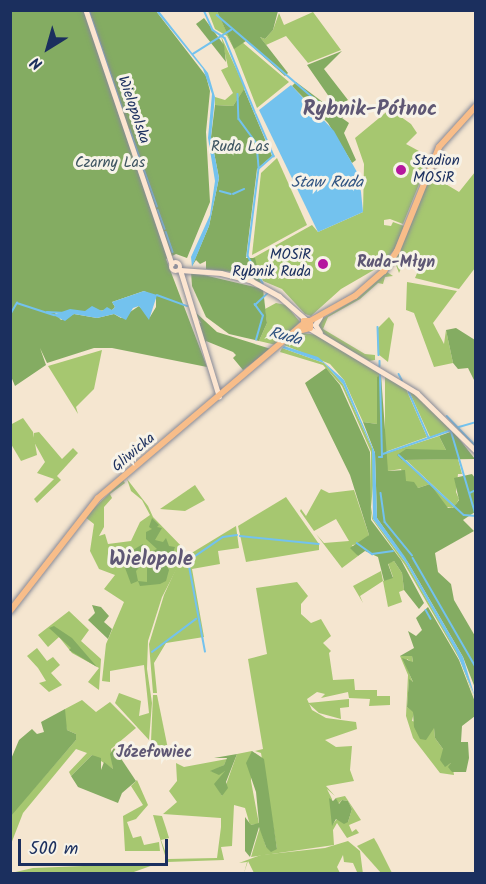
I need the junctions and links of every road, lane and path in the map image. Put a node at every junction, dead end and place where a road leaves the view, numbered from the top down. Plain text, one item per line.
1 (86, 10) edge
2 (476, 106) edge
3 (176, 267) junction
4 (322, 315) junction
5 (304, 324) junction
6 (321, 335) junction
7 (218, 391) junction
8 (476, 451) edge
9 (10, 611) edge

1 - 3 main road, Wielopolska
2 - 4 main road, Gliwicka
3 - 5 main road
3 - 7 main road, Wielopolska
4 - 5 main road, Gliwicka
4 - 5 main road
4 - 6 main road
5 - 6 main road
5 - 6 main road
5 - 7 main road, Gliwicka
6 - 8 main road
7 - 9 main road, Gliwicka

